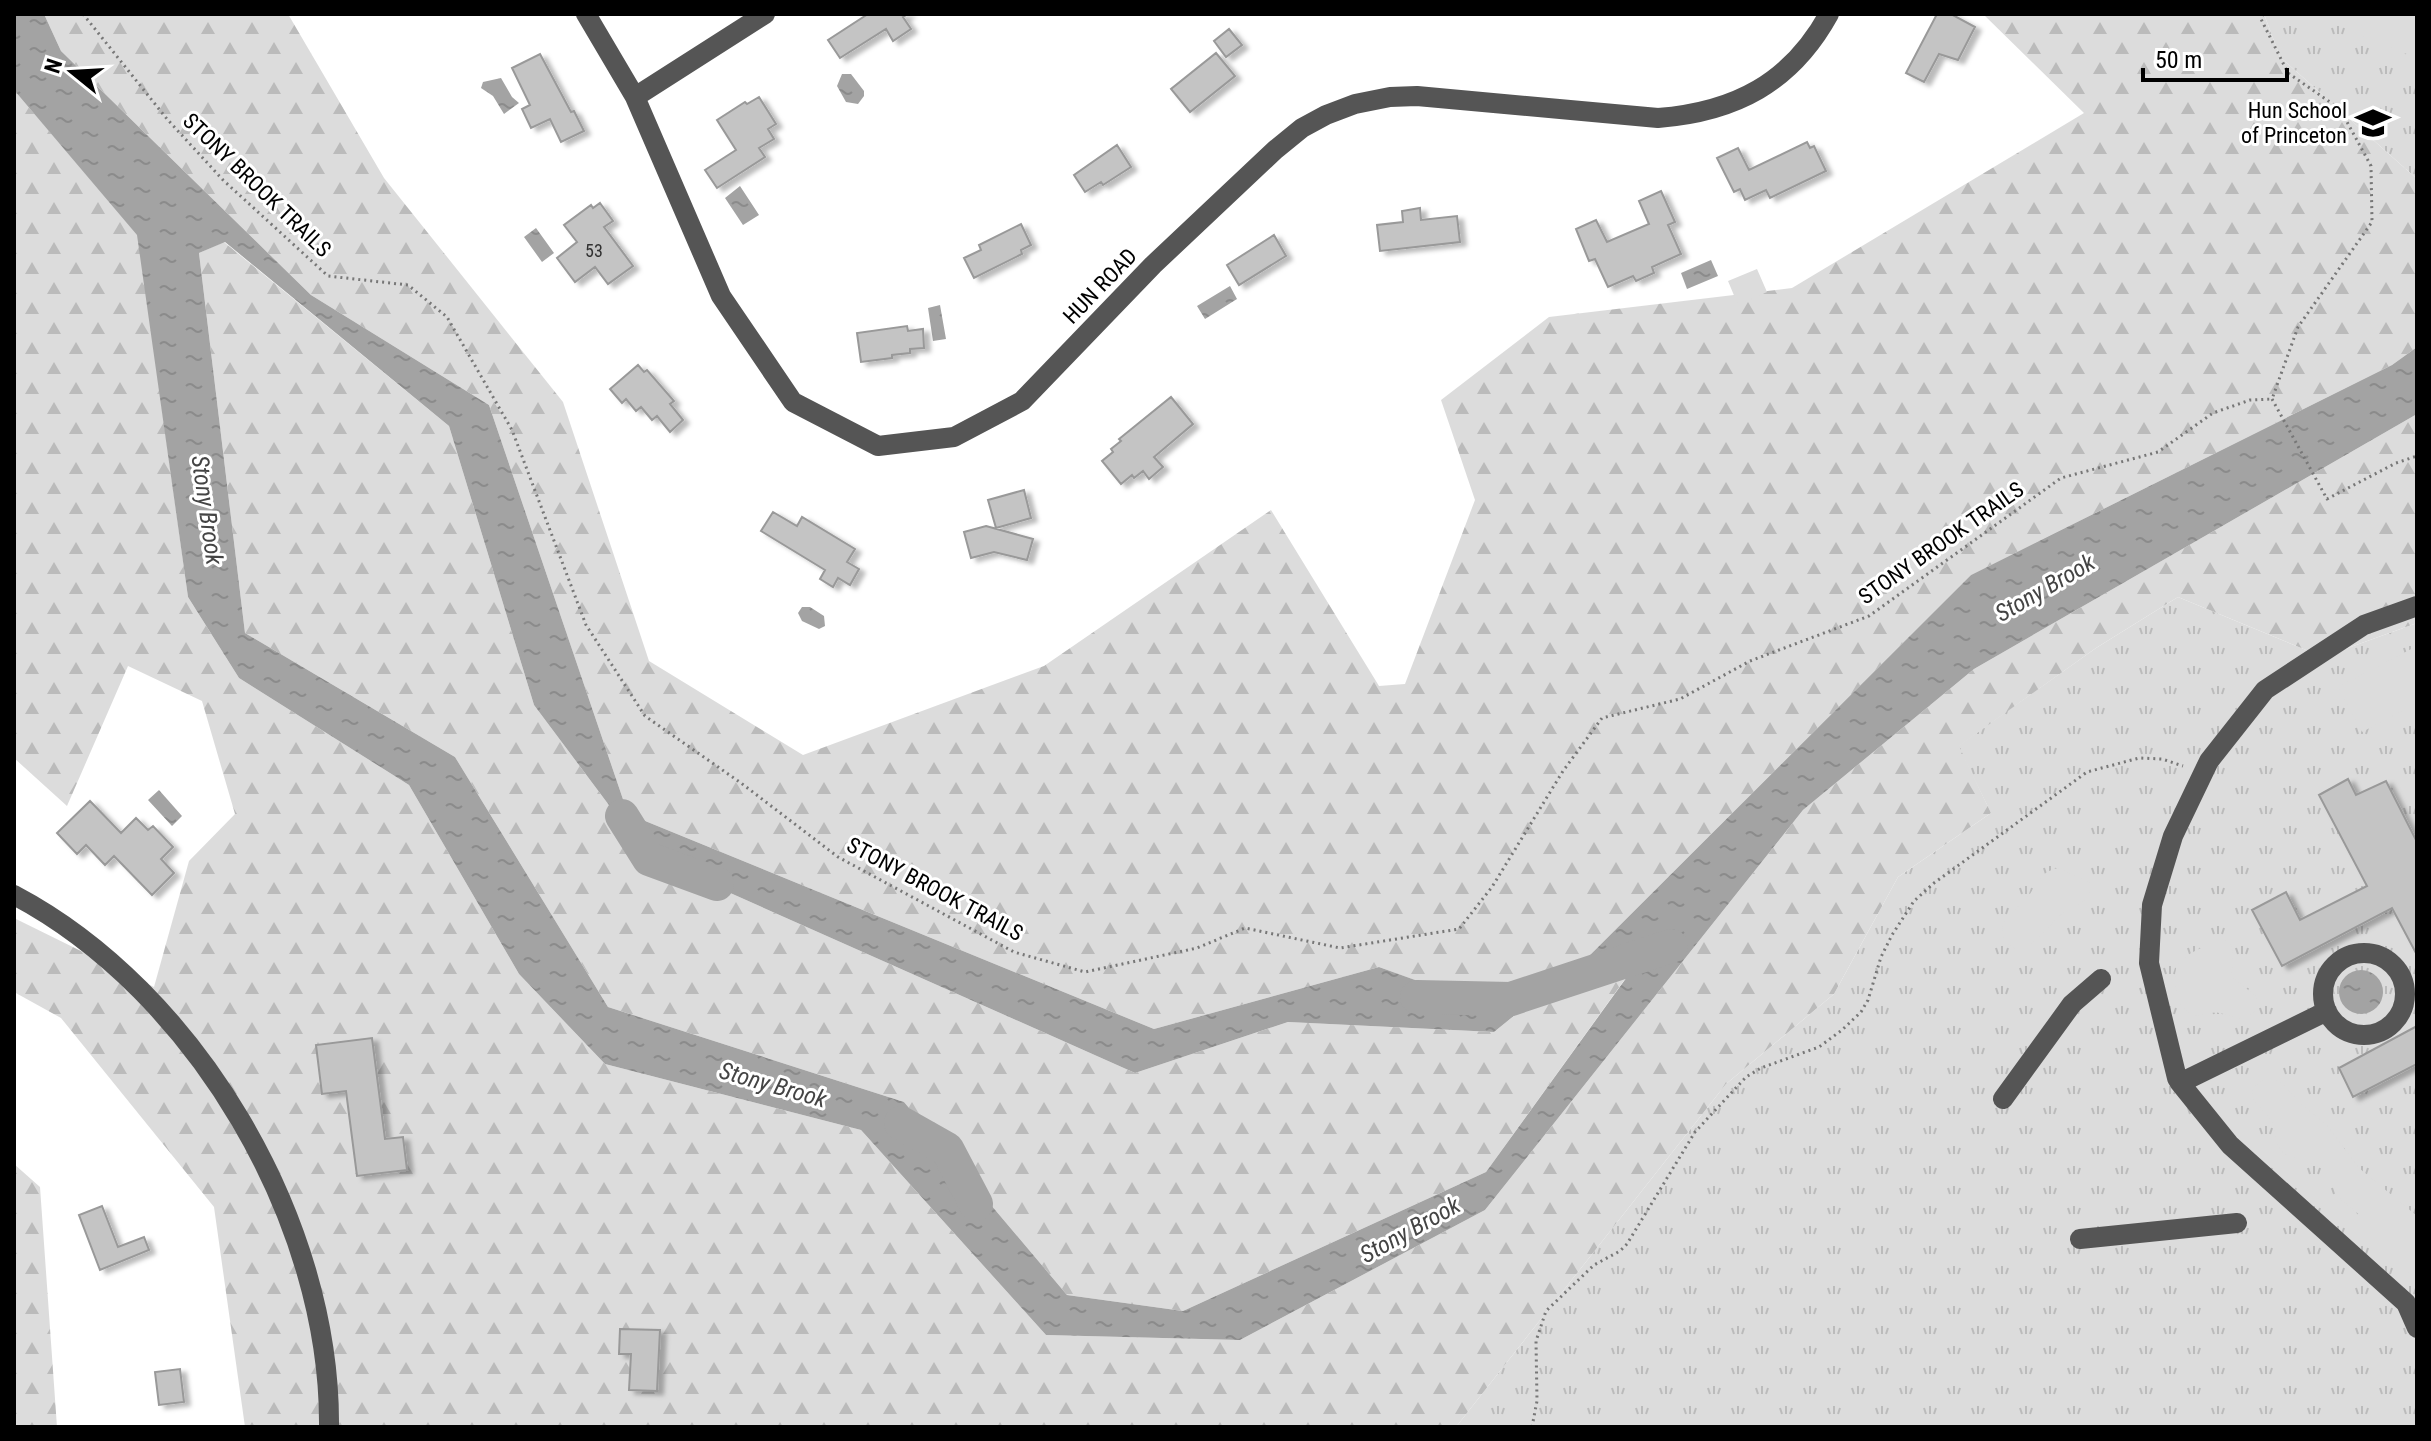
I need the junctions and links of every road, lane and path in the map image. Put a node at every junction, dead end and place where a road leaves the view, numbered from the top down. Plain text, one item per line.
1 (83, 14) edge
2 (586, 14) edge
3 (765, 14) edge
4 (1829, 14) edge
5 (2263, 14) edge
6 (635, 97) junction
7 (2272, 399) junction
8 (2417, 456) edge
9 (2417, 606) edge
10 (2203, 776) junction
11 (14, 895) edge
12 (2101, 979) dead end
13 (2327, 1011) junction
14 (2180, 1083) junction
15 (2003, 1099) dead end
16 (2237, 1223) dead end
17 (2080, 1239) dead end
18 (2417, 1328) edge
19 (329, 1427) edge
20 (1532, 1427) edge

1 - 7 path, STONY BROOK TRAILS
2 - 6 street, HUN ROAD
3 - 6 street
4 - 6 street, HUN ROAD
5 - 7 path
7 - 8 path
9 - 10 street
10 - 14 street
10 - 20 path
11 - 19 street
12 - 15 street
13 - 13 street
13 - 14 street
14 - 18 street
16 - 17 street

